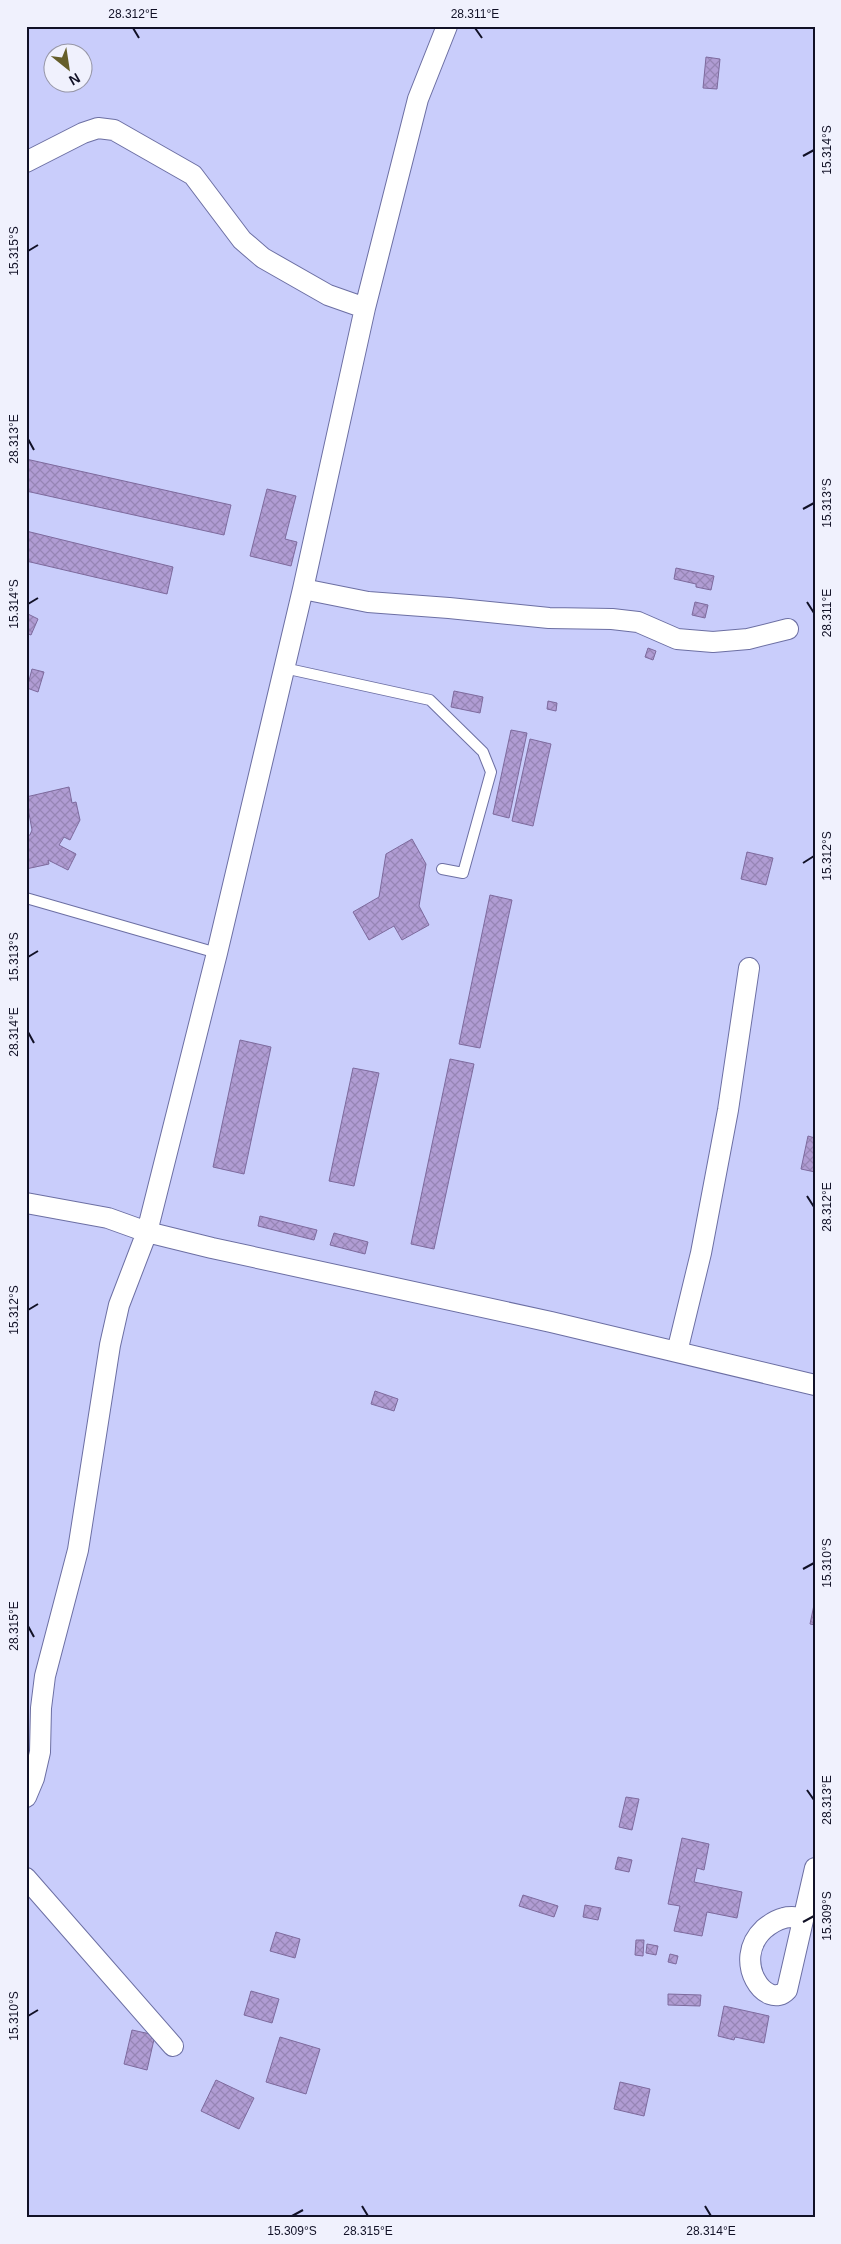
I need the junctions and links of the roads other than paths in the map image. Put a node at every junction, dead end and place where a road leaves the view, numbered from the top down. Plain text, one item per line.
1 (447, 26) edge
2 (26, 162) edge
3 (365, 308) junction
4 (303, 589) junction
5 (788, 629) dead end
6 (284, 668) junction
7 (442, 869) dead end
8 (26, 898) edge
9 (217, 953) junction
10 (749, 968) dead end
11 (26, 1203) edge
12 (147, 1232) junction
13 (677, 1352) junction
14 (815, 1385) edge
15 (26, 1797) edge
16 (815, 1868) edge
17 (26, 1878) edge
18 (803, 1917) dead end
19 (174, 2046) dead end

1 - 3 street
2 - 3 street
3 - 4 street
4 - 5 street
4 - 6 street
6 - 7 lane
6 - 9 street
8 - 9 lane
9 - 12 street
10 - 13 street
11 - 12 street
12 - 13 street
12 - 15 street
13 - 14 street
16 - 18 street
17 - 19 street

